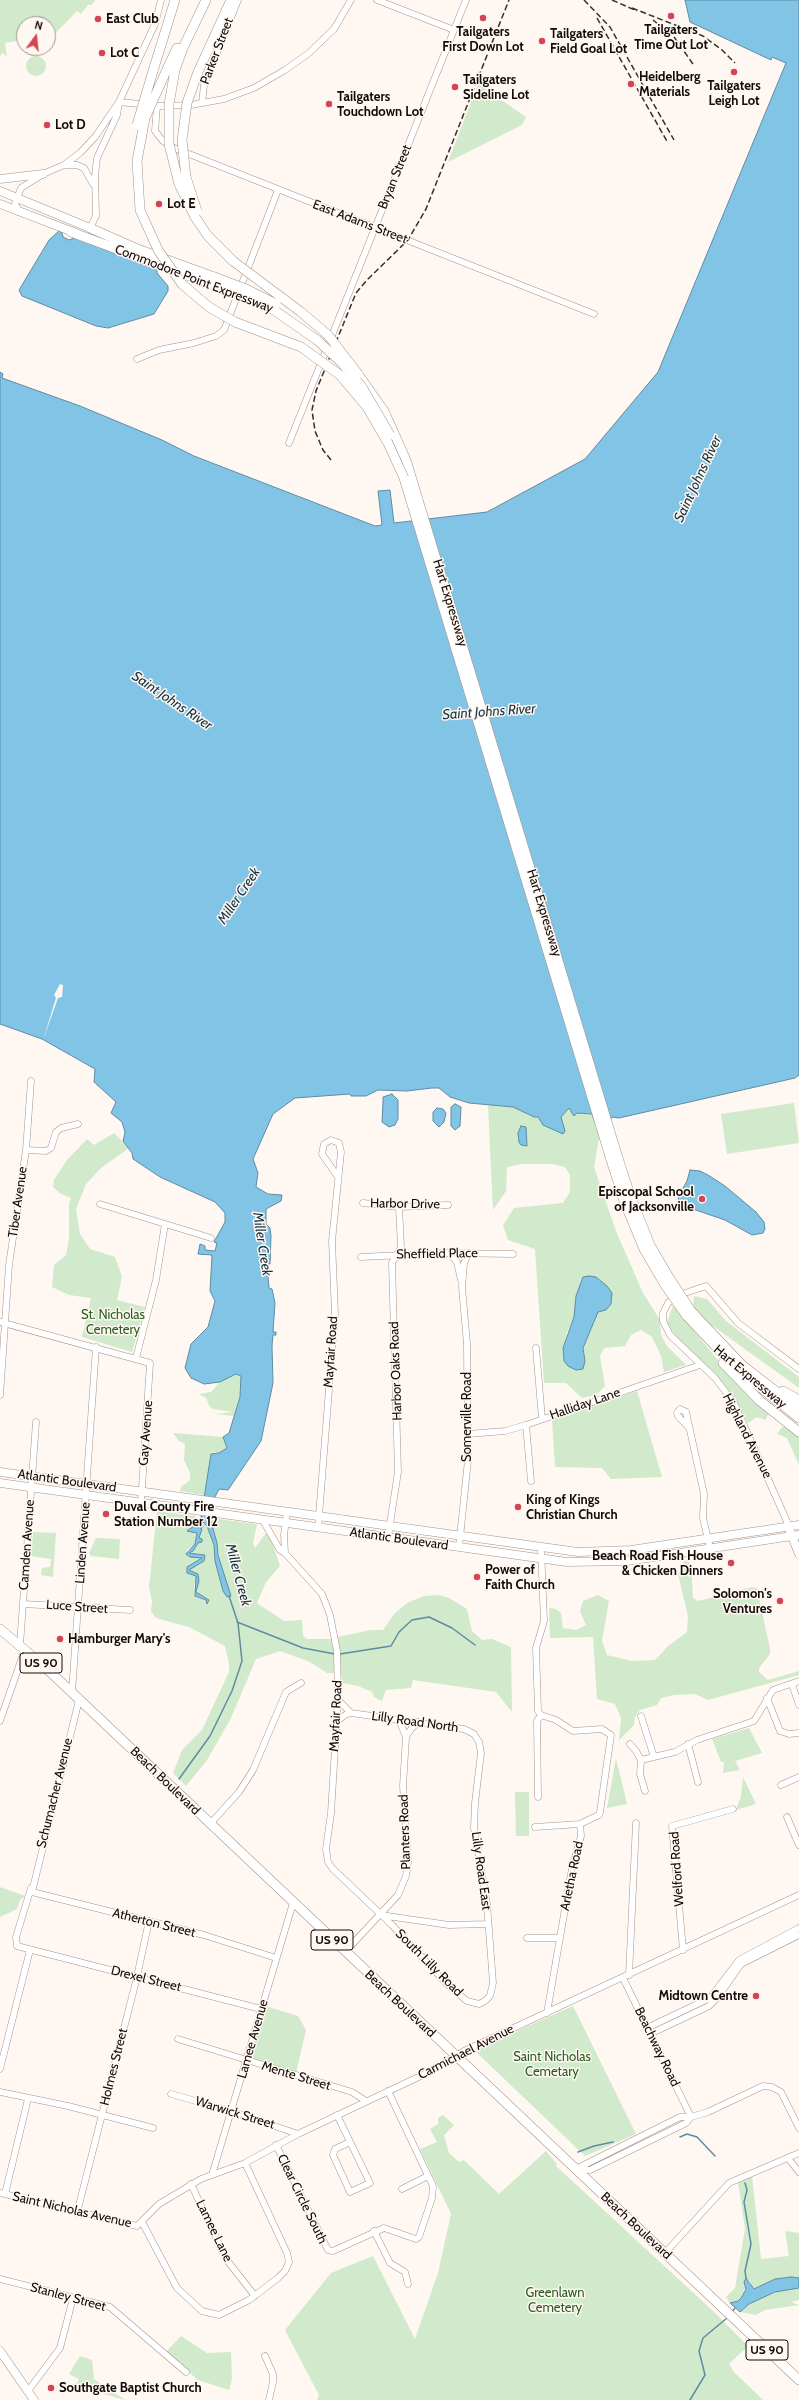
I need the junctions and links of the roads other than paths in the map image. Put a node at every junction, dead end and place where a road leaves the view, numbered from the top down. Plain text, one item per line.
1 (161, 0) edge
2 (175, 0) edge
3 (201, 0) edge
4 (206, 0) edge
5 (232, 0) edge
6 (238, 0) edge
7 (352, 0) edge
8 (378, 0) edge
9 (466, 0) edge
10 (454, 30) junction
11 (119, 102) junction
12 (202, 103) junction
13 (157, 106) junction
14 (64, 165) junction
15 (43, 174) junction
16 (0, 179) edge
17 (96, 189) junction
18 (278, 190) junction
19 (0, 191) edge
20 (16, 197) junction
21 (0, 204) edge
22 (140, 210) junction
23 (20, 212) junction
24 (374, 227) junction
25 (90, 228) junction
26 (71, 232) junction
27 (229, 258) junction
28 (212, 281) junction
29 (594, 314) dead end
30 (137, 359) dead end
31 (358, 374) junction
32 (289, 443) dead end
33 (404, 478) junction
34 (31, 1081) dead end
35 (78, 1124) dead end
36 (26, 1150) junction
37 (338, 1177) junction
38 (100, 1204) dead end
39 (363, 1204) dead end
40 (448, 1205) dead end
41 (399, 1207) junction
42 (165, 1224) junction
43 (211, 1238) dead end
44 (450, 1253) junction
45 (469, 1253) junction
46 (513, 1254) dead end
47 (396, 1255) junction
48 (360, 1257) dead end
49 (462, 1287) junction
50 (689, 1313) junction
51 (3, 1322) edge
52 (702, 1335) junction
53 (96, 1347) junction
54 (536, 1348) dead end
55 (136, 1358) junction
56 (700, 1365) junction
57 (799, 1368) edge
58 (752, 1373) junction
59 (0, 1396) edge
60 (799, 1400) edge
61 (799, 1409) edge
62 (799, 1418) edge
63 (542, 1419) junction
64 (36, 1422) dead end
65 (526, 1425) junction
66 (688, 1427) dead end
67 (799, 1432) edge
68 (468, 1434) junction
69 (0, 1472) edge
70 (32, 1476) junction
71 (531, 1481) dead end
72 (0, 1482) edge
73 (86, 1484) junction
74 (31, 1487) junction
75 (142, 1492) junction
76 (86, 1494) junction
77 (141, 1503) junction
78 (287, 1512) junction
79 (318, 1517) junction
80 (262, 1519) junction
81 (285, 1523) junction
82 (799, 1524) edge
83 (789, 1526) junction
84 (390, 1527) junction
85 (318, 1528) junction
86 (795, 1536) edge
87 (388, 1537) junction
88 (460, 1537) junction
89 (708, 1538) junction
90 (459, 1547) junction
91 (541, 1548) junction
92 (710, 1548) junction
93 (285, 1553) junction
94 (799, 1554) edge
95 (542, 1559) junction
96 (23, 1604) junction
97 (79, 1607) junction
98 (130, 1610) dead end
99 (0, 1629) edge
100 (22, 1647) junction
101 (799, 1681) edge
102 (302, 1683) dead end
103 (792, 1684) junction
104 (72, 1692) junction
105 (767, 1698) junction
106 (79, 1700) junction
107 (338, 1700) junction
108 (799, 1705) edge
109 (351, 1713) junction
110 (541, 1715) junction
111 (641, 1716) dead end
112 (399, 1720) junction
113 (0, 1721) edge
114 (336, 1722) junction
115 (418, 1722) junction
116 (799, 1733) edge
117 (476, 1736) joint
118 (406, 1737) junction
119 (630, 1744) dead end
120 (688, 1744) junction
121 (654, 1758) junction
122 (640, 1760) junction
123 (799, 1777) edge
124 (698, 1782) dead end
125 (781, 1785) dead end
126 (645, 1791) dead end
127 (538, 1797) dead end
128 (733, 1809) dead end
129 (787, 1817) dead end
130 (636, 1822) dead end
131 (210, 1824) junction
132 (580, 1824) junction
133 (535, 1827) dead end
134 (799, 1845) edge
135 (31, 1889) junction
136 (799, 1895) edge
137 (292, 1903) junction
138 (380, 1915) junction
139 (149, 1921) junction
140 (488, 1924) junction
141 (799, 1928) edge
142 (799, 1935) edge
143 (528, 1938) dead end
144 (559, 1938) junction
145 (30, 1950) junction
146 (683, 1950) junction
147 (344, 1952) junction
148 (276, 1958) junction
149 (136, 1977) junction
150 (626, 1977) junction
151 (482, 2003) joint
152 (261, 2009) junction
153 (546, 2013) junction
154 (649, 2031) junction
155 (178, 2039) dead end
156 (456, 2056) junction
157 (246, 2061) junction
158 (0, 2069) edge
159 (388, 2091) junction
160 (0, 2092) edge
161 (171, 2094) dead end
162 (28, 2099) junction
163 (366, 2101) junction
164 (231, 2111) junction
165 (102, 2115) junction
166 (337, 2115) junction
167 (690, 2117) junction
168 (153, 2128) dead end
169 (799, 2128) edge
170 (298, 2134) junction
171 (350, 2142) junction
172 (276, 2145) junction
173 (799, 2153) edge
174 (788, 2158) junction
175 (245, 2163) junction
176 (576, 2169) junction
177 (799, 2172) edge
178 (212, 2175) junction
179 (428, 2176) junction
180 (191, 2184) junction
181 (402, 2189) dead end
182 (2, 2194) edge
183 (77, 2213) junction
184 (142, 2222) junction
185 (374, 2231) junction
186 (665, 2253) junction
187 (0, 2279) edge
188 (408, 2284) dead end
189 (255, 2296) junction
190 (73, 2298) junction
191 (0, 2351) edge
192 (266, 2356) dead end
193 (186, 2372) dead end
194 (799, 2380) edge
195 (28, 2391) junction
196 (34, 2400) edge
197 (269, 2400) edge

1 - 11 street
2 - 22 highway, bridge
3 - 22 highway, bridge
4 - 27 highway, bridge
5 - 27 highway, bridge
6 - 12 street, Parker Street
7 - 12 street
8 - 10 street
9 - 10 street, Bryan Street
10 - 24 street, Bryan Street
11 - 13 street
11 - 14 street
11 - 17 street
12 - 13 street
13 - 18 street, East Adams Street
14 - 15 street
14 - 17 street
15 - 16 main road
15 - 20 street
17 - 25 street
18 - 24 street, East Adams Street
18 - 30 street
19 - 20 main road, Commodore Point Expressway
20 - 23 street
20 - 25 main road, Commodore Point Expressway
21 - 23 main road, Commodore Point Expressway
22 - 33 highway, bridge
23 - 26 main road, Commodore Point Expressway
24 - 29 street, East Adams Street
24 - 32 street, Bryan Street
25 - 26 main road
25 - 28 highway, Commodore Point Expressway
26 - 28 highway, Commodore Point Expressway
27 - 31 highway, bridge
28 - 31 highway, Commodore Point Expressway, bridge
28 - 33 highway, Commodore Point Expressway, bridge
31 - 50 highway, Hart Expressway, bridge
33 - 50 highway, Hart Expressway, bridge
34 - 36 street, Tiber Avenue
35 - 36 street
36 - 51 street, Tiber Avenue
37 - 37 street, Mayfair Road
37 - 79 street, Mayfair Road
38 - 42 street
39 - 41 street, Harbor Drive
40 - 41 street, Harbor Drive
41 - 47 street, Harbor Oaks Road
42 - 43 street
42 - 55 street
44 - 45 street, Sheffield Place
44 - 47 street, Sheffield Place
44 - 49 street, Somerville Road
45 - 46 street, Sheffield Place
45 - 49 street, Somerville Road
47 - 48 street, Sheffield Place
47 - 84 street, Harbor Oaks Road
49 - 68 street, Somerville Road
50 - 52 highway, Hart Expressway
50 - 58 highway, Hart Expressway
51 - 53 street
51 - 59 street, Tiber Avenue
52 - 62 highway, Hart Expressway
52 - 67 highway
53 - 55 street
53 - 73 street, Linden Avenue
54 - 63 street
55 - 75 street, Gay Avenue
56 - 57 street, Highland Avenue
56 - 63 street, Halliday Lane
56 - 83 street, Highland Avenue
58 - 60 highway
58 - 61 highway, Hart Expressway
63 - 65 street, Halliday Lane
64 - 70 street, Camden Avenue
65 - 68 street, Halliday Lane
65 - 71 street
66 - 89 street
68 - 88 street, Somerville Road
69 - 70 main road, Atlantic Boulevard
70 - 73 main road, Atlantic Boulevard
70 - 74 street, Camden Avenue
72 - 74 main road, Atlantic Boulevard
73 - 75 main road, Atlantic Boulevard
73 - 76 street, Linden Avenue
74 - 76 main road, Atlantic Boulevard
74 - 96 street, Camden Avenue
75 - 77 street, Gay Avenue
75 - 78 main road, Atlantic Boulevard
76 - 77 main road, Atlantic Boulevard
76 - 97 street, Linden Avenue
77 - 80 main road, Atlantic Boulevard
78 - 79 main road, Atlantic Boulevard
78 - 81 street
79 - 84 main road, Atlantic Boulevard
79 - 85 street, Mayfair Road
80 - 81 main road, Atlantic Boulevard
80 - 93 street, Mayfair Road
81 - 85 main road, Atlantic Boulevard
81 - 93 street
82 - 83 main road, Atlantic Boulevard
83 - 86 main road, Highland Avenue
83 - 89 main road, Atlantic Boulevard
84 - 87 street, Harbor Oaks Road
84 - 88 main road, Atlantic Boulevard
85 - 87 main road, Atlantic Boulevard
86 - 92 main road, Atlantic Boulevard
86 - 94 main road, Highland Avenue
87 - 90 main road, Atlantic Boulevard
88 - 90 street, Somerville Road
88 - 91 main road, Atlantic Boulevard
89 - 91 main road, Atlantic Boulevard
89 - 92 street
90 - 95 main road, Atlantic Boulevard
91 - 95 street
92 - 95 main road, Atlantic Boulevard
93 - 107 street, Mayfair Road
95 - 110 street
96 - 97 street, Luce Street
96 - 100 street, Camden Avenue
97 - 98 street, Luce Street
97 - 104 street, Linden Avenue
99 - 100 highway, Beach Boulevard / US 90
100 - 104 highway, Beach Boulevard / US 90
100 - 113 street, Camden Avenue
101 - 103 street
102 - 131 street
103 - 105 street
103 - 108 street
104 - 106 highway, Beach Boulevard / US 90
105 - 116 street
105 - 120 street
106 - 131 highway, Beach Boulevard / US 90
106 - 135 street, Schumacher Avenue
107 - 109 street
107 - 114 street, Mayfair Road
109 - 112 street, Lilly Road North
109 - 114 street
110 - 127 street
110 - 132 street, Arletha Road
111 - 121 street
112 - 115 street, Lilly Road North
112 - 118 street, Planters Road
114 - 138 street, Mayfair Road
115 - 117 street, Lilly Road North
115 - 118 street
117 - 140 street, Lilly Road East
118 - 138 street, Planters Road
119 - 122 street
120 - 121 street
120 - 124 street
121 - 122 street
122 - 126 street
123 - 125 street
128 - 146 street, Welford Road
129 - 134 street
130 - 150 street
131 - 137 highway, Beach Boulevard / US 90
132 - 133 street
132 - 144 street, Arletha Road
135 - 139 street, Atherton Street
135 - 145 street, Schumacher Avenue
136 - 146 street, Carmichael Avenue
137 - 147 highway, Beach Boulevard / US 90
137 - 148 street, Lamee Avenue
138 - 140 street
138 - 147 street, Planters Road
138 - 151 street, South Lilly Road
139 - 148 street, Atherton Street
139 - 149 street, Holmes Street
140 - 151 street, Lilly Road East
141 - 154 street
142 - 154 street
143 - 144 street
144 - 153 street, Arletha Road
145 - 149 street, Drexel Street
145 - 158 street
146 - 150 street, Carmichael Avenue
147 - 156 highway, Beach Boulevard / US 90
148 - 152 street, Lamee Avenue
149 - 152 street, Drexel Street
149 - 165 street, Holmes Street
150 - 153 street, Carmichael Avenue
150 - 154 street, Beachway Road
152 - 157 street, Lamee Avenue
153 - 156 street, Carmichael Avenue
154 - 167 street, Beachway Road
155 - 157 street, Mente Street
156 - 159 street, Carmichael Avenue
156 - 176 highway, Beach Boulevard / US 90
157 - 163 street, Mente Street
157 - 164 street, Lamee Avenue
159 - 163 street, Carmichael Avenue
159 - 179 street
160 - 162 street
161 - 164 street, Warwick Street
162 - 165 street
162 - 182 street
163 - 166 street, Carmichael Avenue
164 - 170 street, Warwick Street
164 - 178 street, Lamee Avenue
165 - 168 street
165 - 183 street, Holmes Street
166 - 170 street, Carmichael Avenue
166 - 171 street
167 - 169 street
167 - 176 street
170 - 172 street, Carmichael Avenue
171 - 171 street
172 - 175 street, Carmichael Avenue
172 - 185 street, Clear Circle South
173 - 174 street
174 - 177 street
174 - 186 street
175 - 178 street, Carmichael Avenue
175 - 189 street
176 - 186 highway, Beach Boulevard / US 90
178 - 180 street, Carmichael Avenue
179 - 181 street
179 - 185 street
180 - 184 street, Carmichael Avenue
180 - 189 street, Lamee Lane
182 - 183 street, Saint Nicholas Avenue
183 - 184 street, Saint Nicholas Avenue
184 - 189 street
185 - 188 street
186 - 194 highway, Beach Boulevard / US 90
187 - 190 street, Stanley Street
190 - 193 street, Stanley Street
190 - 195 street
191 - 195 main road
192 - 197 street
195 - 196 main road

